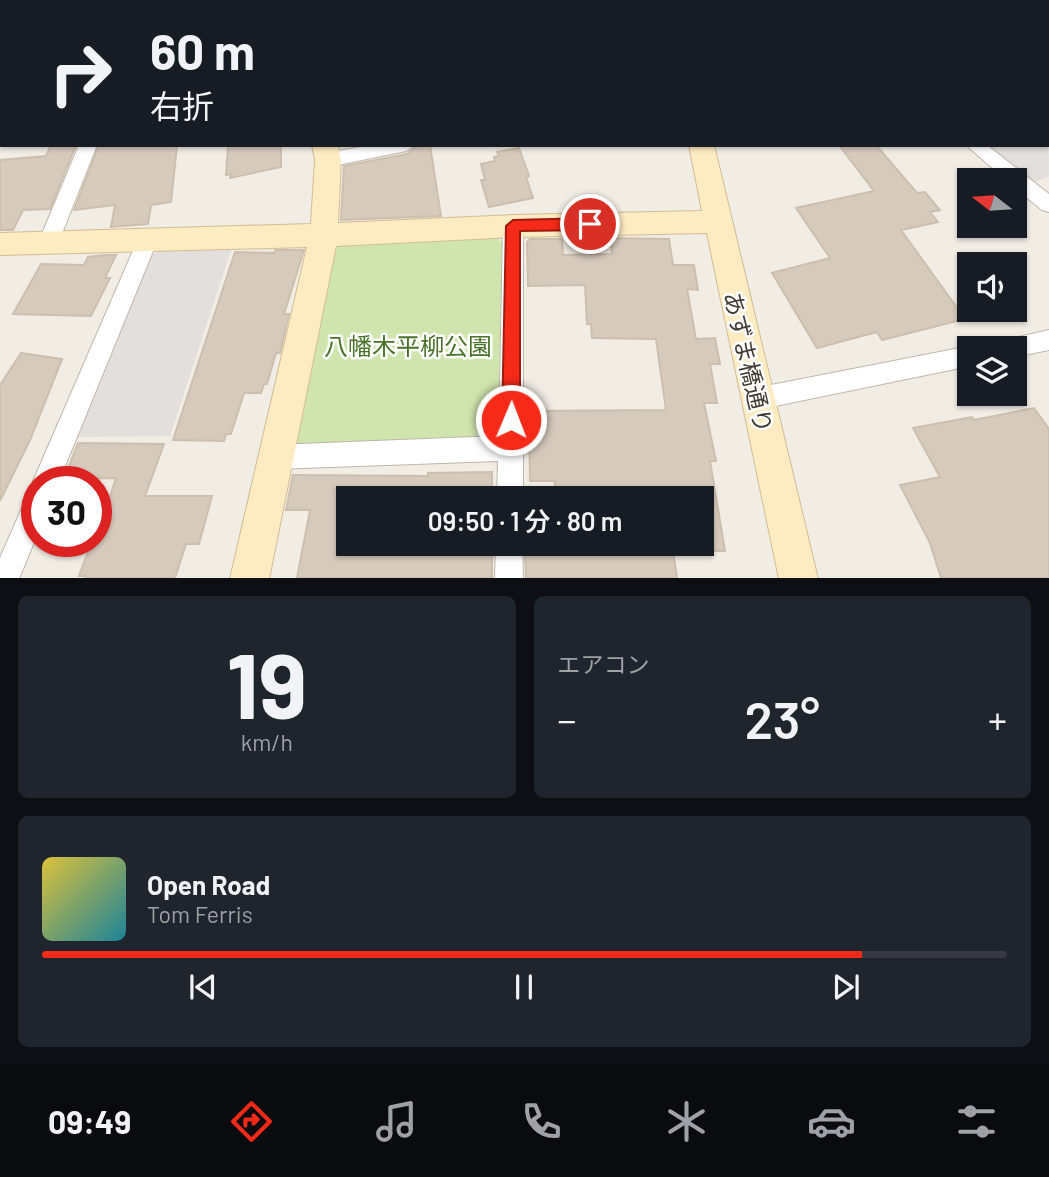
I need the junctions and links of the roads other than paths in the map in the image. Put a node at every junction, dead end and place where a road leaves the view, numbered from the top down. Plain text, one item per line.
1 (87, 147) edge
2 (386, 147) edge
3 (701, 147) edge
4 (977, 147) edge
5 (326, 153) edge
6 (1049, 205) edge
7 (717, 222) junction
8 (513, 226) junction
9 (324, 235) junction
10 (148, 239) junction
11 (49, 241) junction
12 (0, 244) edge
13 (1049, 340) edge
14 (1027, 344) edge
15 (957, 359) edge
16 (756, 399) junction
17 (511, 448) junction
18 (275, 457) junction
19 (52, 466) edge
20 (510, 486) edge
21 (21, 541) edge
22 (509, 556) edge
23 (5, 578) edge
24 (249, 578) edge
25 (509, 578) edge
26 (799, 578) edge

1 - 11 street
2 - 5 street
3 - 7 street, あずま橋通り
4 - 6 street
5 - 9 street
7 - 8 street
7 - 16 street, あずま橋通り
8 - 9 street
8 - 17 street
9 - 10 street
9 - 18 street
10 - 11 street
10 - 19 street
11 - 12 street
13 - 14 street
15 - 16 street
16 - 26 street, あずま橋通り
17 - 18 street
17 - 20 street
18 - 24 street
21 - 23 street
22 - 25 street

